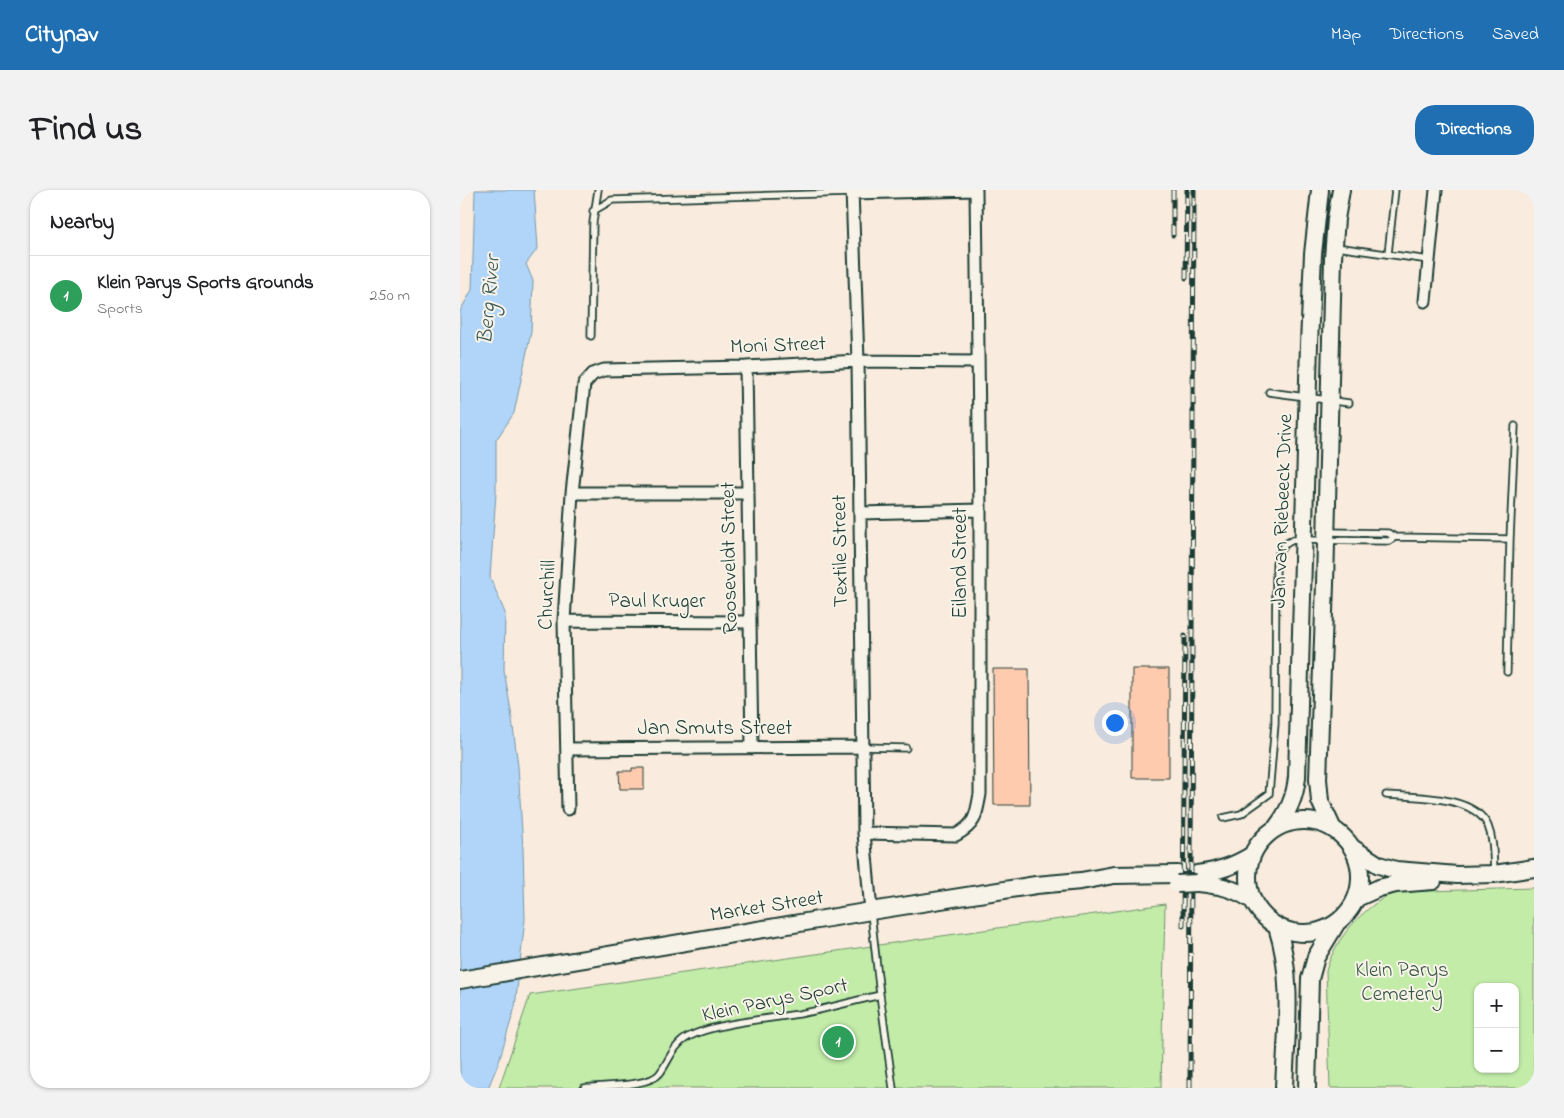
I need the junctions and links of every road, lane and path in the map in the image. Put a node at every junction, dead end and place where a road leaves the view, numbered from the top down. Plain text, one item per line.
1 (598, 190) edge
2 (976, 190) edge
3 (1320, 190) edge
4 (1341, 190) edge
5 (1396, 190) edge
6 (1436, 190) edge
7 (852, 192) edge
8 (593, 211) junction
9 (1334, 247) junction
10 (1388, 254) junction
11 (1429, 260) junction
12 (1425, 301) dead end
13 (591, 336) dead end
14 (858, 362) junction
15 (978, 362) junction
16 (746, 367) junction
17 (584, 384) joint
18 (1269, 392) dead end
19 (1307, 397) junction
20 (1329, 399) junction
21 (1349, 403) dead end
22 (1515, 426) dead end
23 (572, 493) junction
24 (748, 493) junction
25 (980, 510) junction
26 (860, 513) junction
27 (1326, 536) junction
28 (1510, 539) junction
29 (1304, 541) junction
30 (564, 621) junction
31 (750, 622) junction
32 (1507, 672) dead end
33 (862, 746) junction
34 (752, 748) junction
35 (906, 748) dead end
36 (567, 749) junction
37 (1386, 795) dead end
38 (568, 809) dead end
39 (1223, 818) dead end
40 (1276, 828) junction
41 (1332, 828) junction
42 (864, 833) junction
43 (1354, 849) junction
44 (1252, 855) junction
45 (1534, 868) edge
46 (1494, 874) junction
47 (1457, 875) junction
48 (1197, 879) junction
49 (1357, 898) junction
50 (1252, 900) junction
51 (871, 911) junction
52 (1336, 924) junction
53 (1277, 927) junction
54 (460, 980) edge
55 (880, 995) junction
56 (584, 1088) edge
57 (893, 1088) edge
58 (1284, 1088) edge
59 (1308, 1088) edge

1 - 8 lane
2 - 7 street
2 - 15 street, Eiland Street
3 - 19 main road, Jan van Riebeeck Drive
4 - 9 main road, Jan van Riebeeck Drive
5 - 10 lane
6 - 11 street
7 - 8 lane
7 - 14 street, Textile Street
8 - 13 lane
9 - 10 lane
9 - 20 main road, Jan van Riebeeck Drive
10 - 11 lane
11 - 12 street
14 - 15 street, Moni Street
14 - 16 street, Moni Street
14 - 26 street, Textile Street
15 - 25 street, Eiland Street
16 - 17 street, Moni Street
16 - 24 street, Rooseveldt Street
17 - 23 street, Churchill
18 - 19 lane
19 - 20 lane
19 - 29 main road, Jan van Riebeeck Drive
20 - 21 lane
20 - 27 main road, Jan van Riebeeck Drive
22 - 28 lane
23 - 24 street
23 - 30 street, Churchill
24 - 31 street, Rooseveldt Street
25 - 26 street
25 - 42 street, Eiland Street
26 - 33 street, Textile Street
27 - 28 lane
27 - 29 lane
27 - 41 main road, Jan van Riebeeck Drive
28 - 32 lane
29 - 39 lane
29 - 40 main road, Jan van Riebeeck Drive
30 - 31 street, Paul Kruger
30 - 36 street, Churchill
31 - 34 street, Rooseveldt Street
33 - 34 street, Jan Smuts Street
33 - 35 lane
33 - 42 street, Textile Street
34 - 36 street, Jan Smuts Street
36 - 38 street, Churchill
37 - 46 lane
40 - 41 main road
40 - 44 main road
41 - 43 main road
42 - 51 street, Textile Street
43 - 47 main road
43 - 49 main road
44 - 48 main road, Market Street
44 - 50 main road
45 - 46 main road
46 - 47 main road
47 - 49 main road
48 - 50 main road, Market Street
48 - 51 main road, Market Street
49 - 52 main road
50 - 53 main road
51 - 54 main road, Market Street
51 - 55 lane, Klein Parys Sport
52 - 53 main road
52 - 59 main road
53 - 58 main road
55 - 56 lane, Klein Parys Sport
55 - 57 lane

